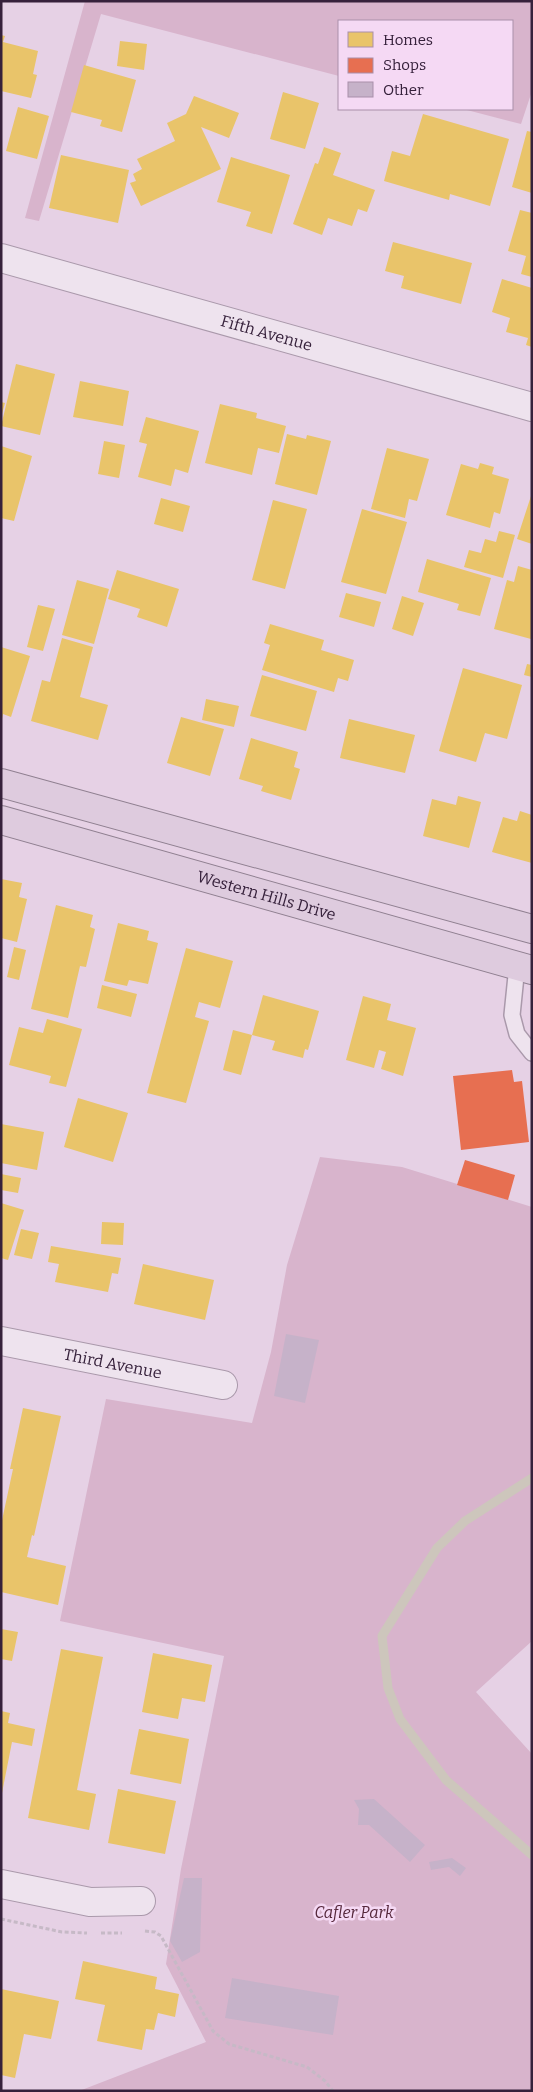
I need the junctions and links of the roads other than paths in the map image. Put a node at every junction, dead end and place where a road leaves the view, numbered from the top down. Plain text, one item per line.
1 (1, 258) edge
2 (532, 407) edge
3 (1, 783) edge
4 (1, 820) edge
5 (532, 929) edge
6 (524, 968) edge
7 (532, 1053) edge
8 (1, 1341) edge
9 (223, 1385) dead end
10 (1, 1884) edge
11 (141, 1901) dead end

1 - 2 street, Fifth Avenue
3 - 5 highway
4 - 6 highway, Western Hills Drive
6 - 7 lane
8 - 9 street, Third Avenue
10 - 11 street

